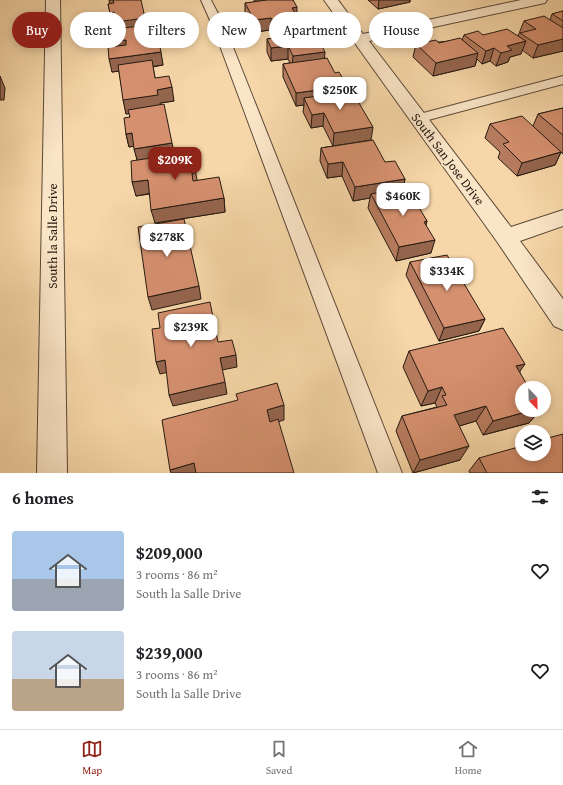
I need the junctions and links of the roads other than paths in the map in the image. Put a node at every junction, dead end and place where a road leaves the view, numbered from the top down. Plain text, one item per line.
1 (53, 0) edge
2 (206, 0) edge
3 (331, 0) edge
4 (540, 0) edge
5 (339, 12) edge
6 (361, 40) edge
7 (361, 43) edge
8 (563, 80) edge
9 (417, 119) junction
10 (563, 218) edge
11 (506, 237) junction
12 (563, 319) edge
13 (52, 473) edge
14 (390, 473) edge

1 - 13 street, South la Salle Drive
2 - 14 lane
3 - 5 street, South San Jose Drive
4 - 6 street
7 - 9 street, South San Jose Drive
8 - 9 lane
9 - 11 street, South San Jose Drive
10 - 11 street
11 - 12 street, South San Jose Drive

